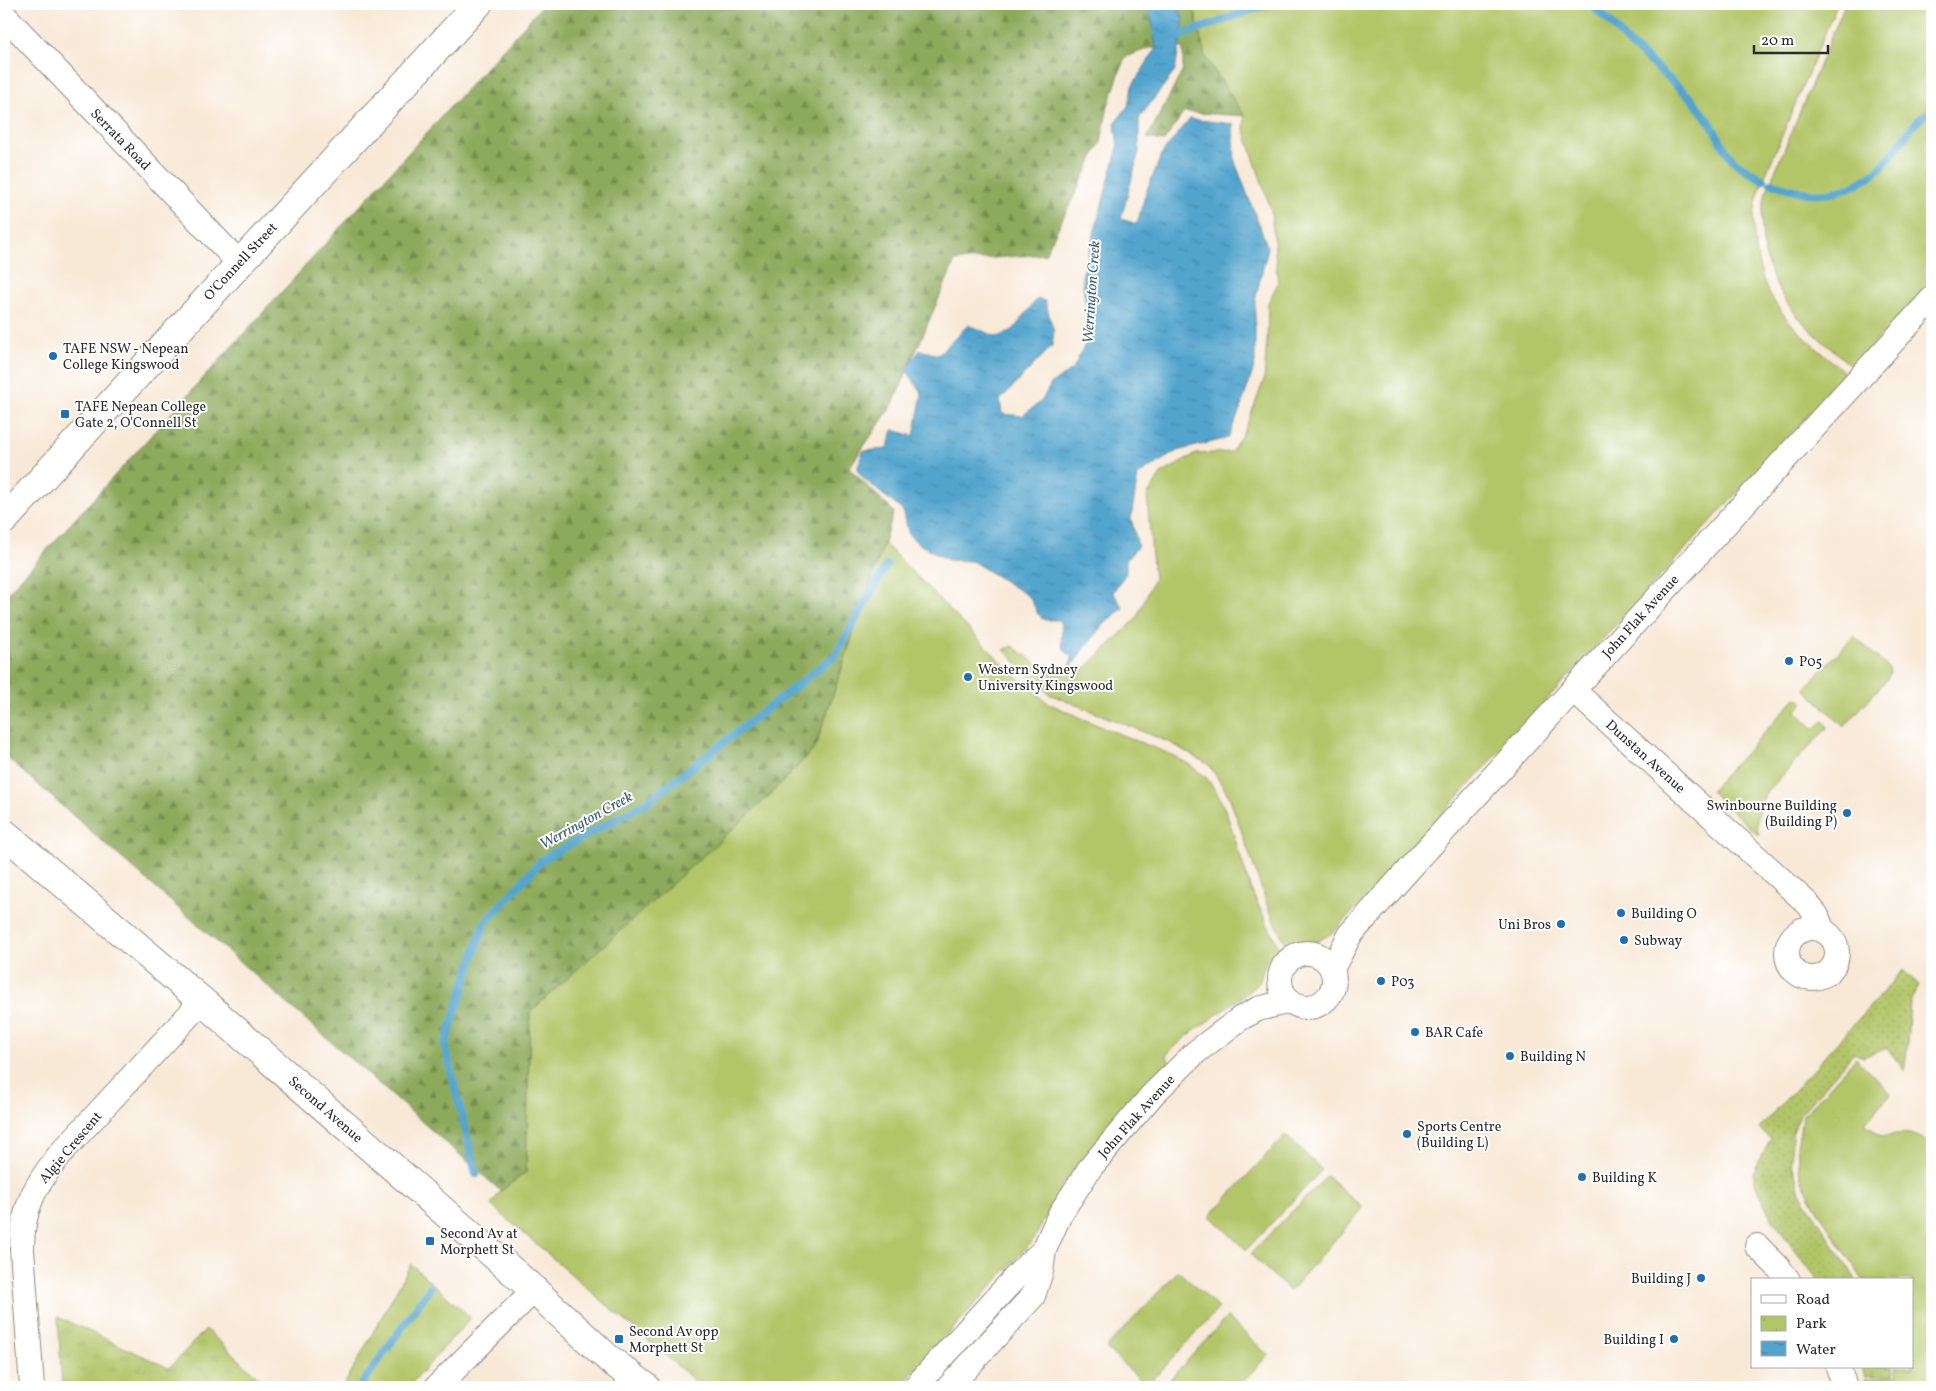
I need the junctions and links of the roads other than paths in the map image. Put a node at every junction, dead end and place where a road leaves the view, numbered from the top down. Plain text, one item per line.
1 (478, 4) edge
2 (4, 15) edge
3 (239, 263) junction
4 (1932, 299) edge
5 (4, 520) edge
6 (1573, 690) junction
7 (4, 833) edge
8 (1822, 929) dead end
9 (1323, 961) junction
10 (1280, 980) junction
11 (1290, 1001) junction
12 (202, 1002) junction
13 (1258, 1009) junction
14 (1757, 1246) dead end
15 (1044, 1250) junction
16 (1786, 1278) edge
17 (534, 1290) junction
18 (1838, 1368) edge
19 (32, 1387) edge
20 (437, 1387) edge
21 (646, 1387) edge
22 (915, 1387) edge
23 (949, 1387) edge
24 (1845, 1387) edge

1 - 3 street, O'Connell Street
2 - 3 street, Serrata Road
3 - 5 street, O'Connell Street
4 - 6 street, John Flak Avenue
6 - 8 street, Dunstan Avenue
6 - 9 street, John Flak Avenue
7 - 12 street, Second Avenue
9 - 10 street
9 - 11 street
10 - 11 street
10 - 13 street, John Flak Avenue
11 - 13 street, John Flak Avenue
12 - 17 street, Second Avenue
12 - 19 street, Algie Crescent
13 - 15 street, John Flak Avenue
14 - 16 street
15 - 22 street, John Flak Avenue
15 - 23 street, John Flak Avenue
17 - 20 street
17 - 21 street, Second Avenue
18 - 24 street

